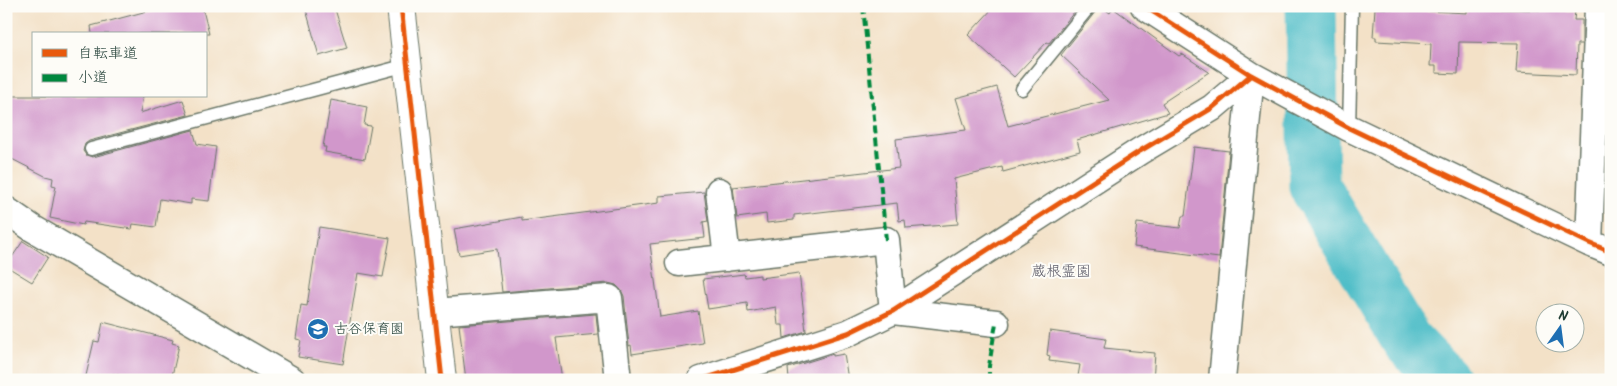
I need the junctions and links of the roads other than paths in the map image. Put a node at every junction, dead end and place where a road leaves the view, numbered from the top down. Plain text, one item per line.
1 (401, 6) edge
2 (1090, 6) edge
3 (1144, 6) edge
4 (1352, 6) edge
5 (1598, 6) edge
6 (407, 65) junction
7 (1251, 74) junction
8 (1022, 89) dead end
9 (1349, 128) junction
10 (91, 149) dead end
11 (719, 191) dead end
12 (6, 210) edge
13 (1600, 247) edge
14 (727, 258) junction
15 (679, 263) dead end
16 (893, 311) junction
17 (435, 312) junction
18 (996, 323) dead end
19 (292, 380) edge
20 (442, 380) edge
21 (618, 380) edge
22 (701, 380) edge
23 (1222, 380) edge

1 - 6 street
2 - 8 lane
3 - 7 street
4 - 9 lane
5 - 13 street
6 - 10 lane
6 - 17 street
7 - 9 street
7 - 16 street
7 - 23 street
9 - 13 street
11 - 14 street
12 - 19 street
14 - 15 street
14 - 16 street
16 - 18 street
16 - 22 street
17 - 20 street
17 - 21 street

